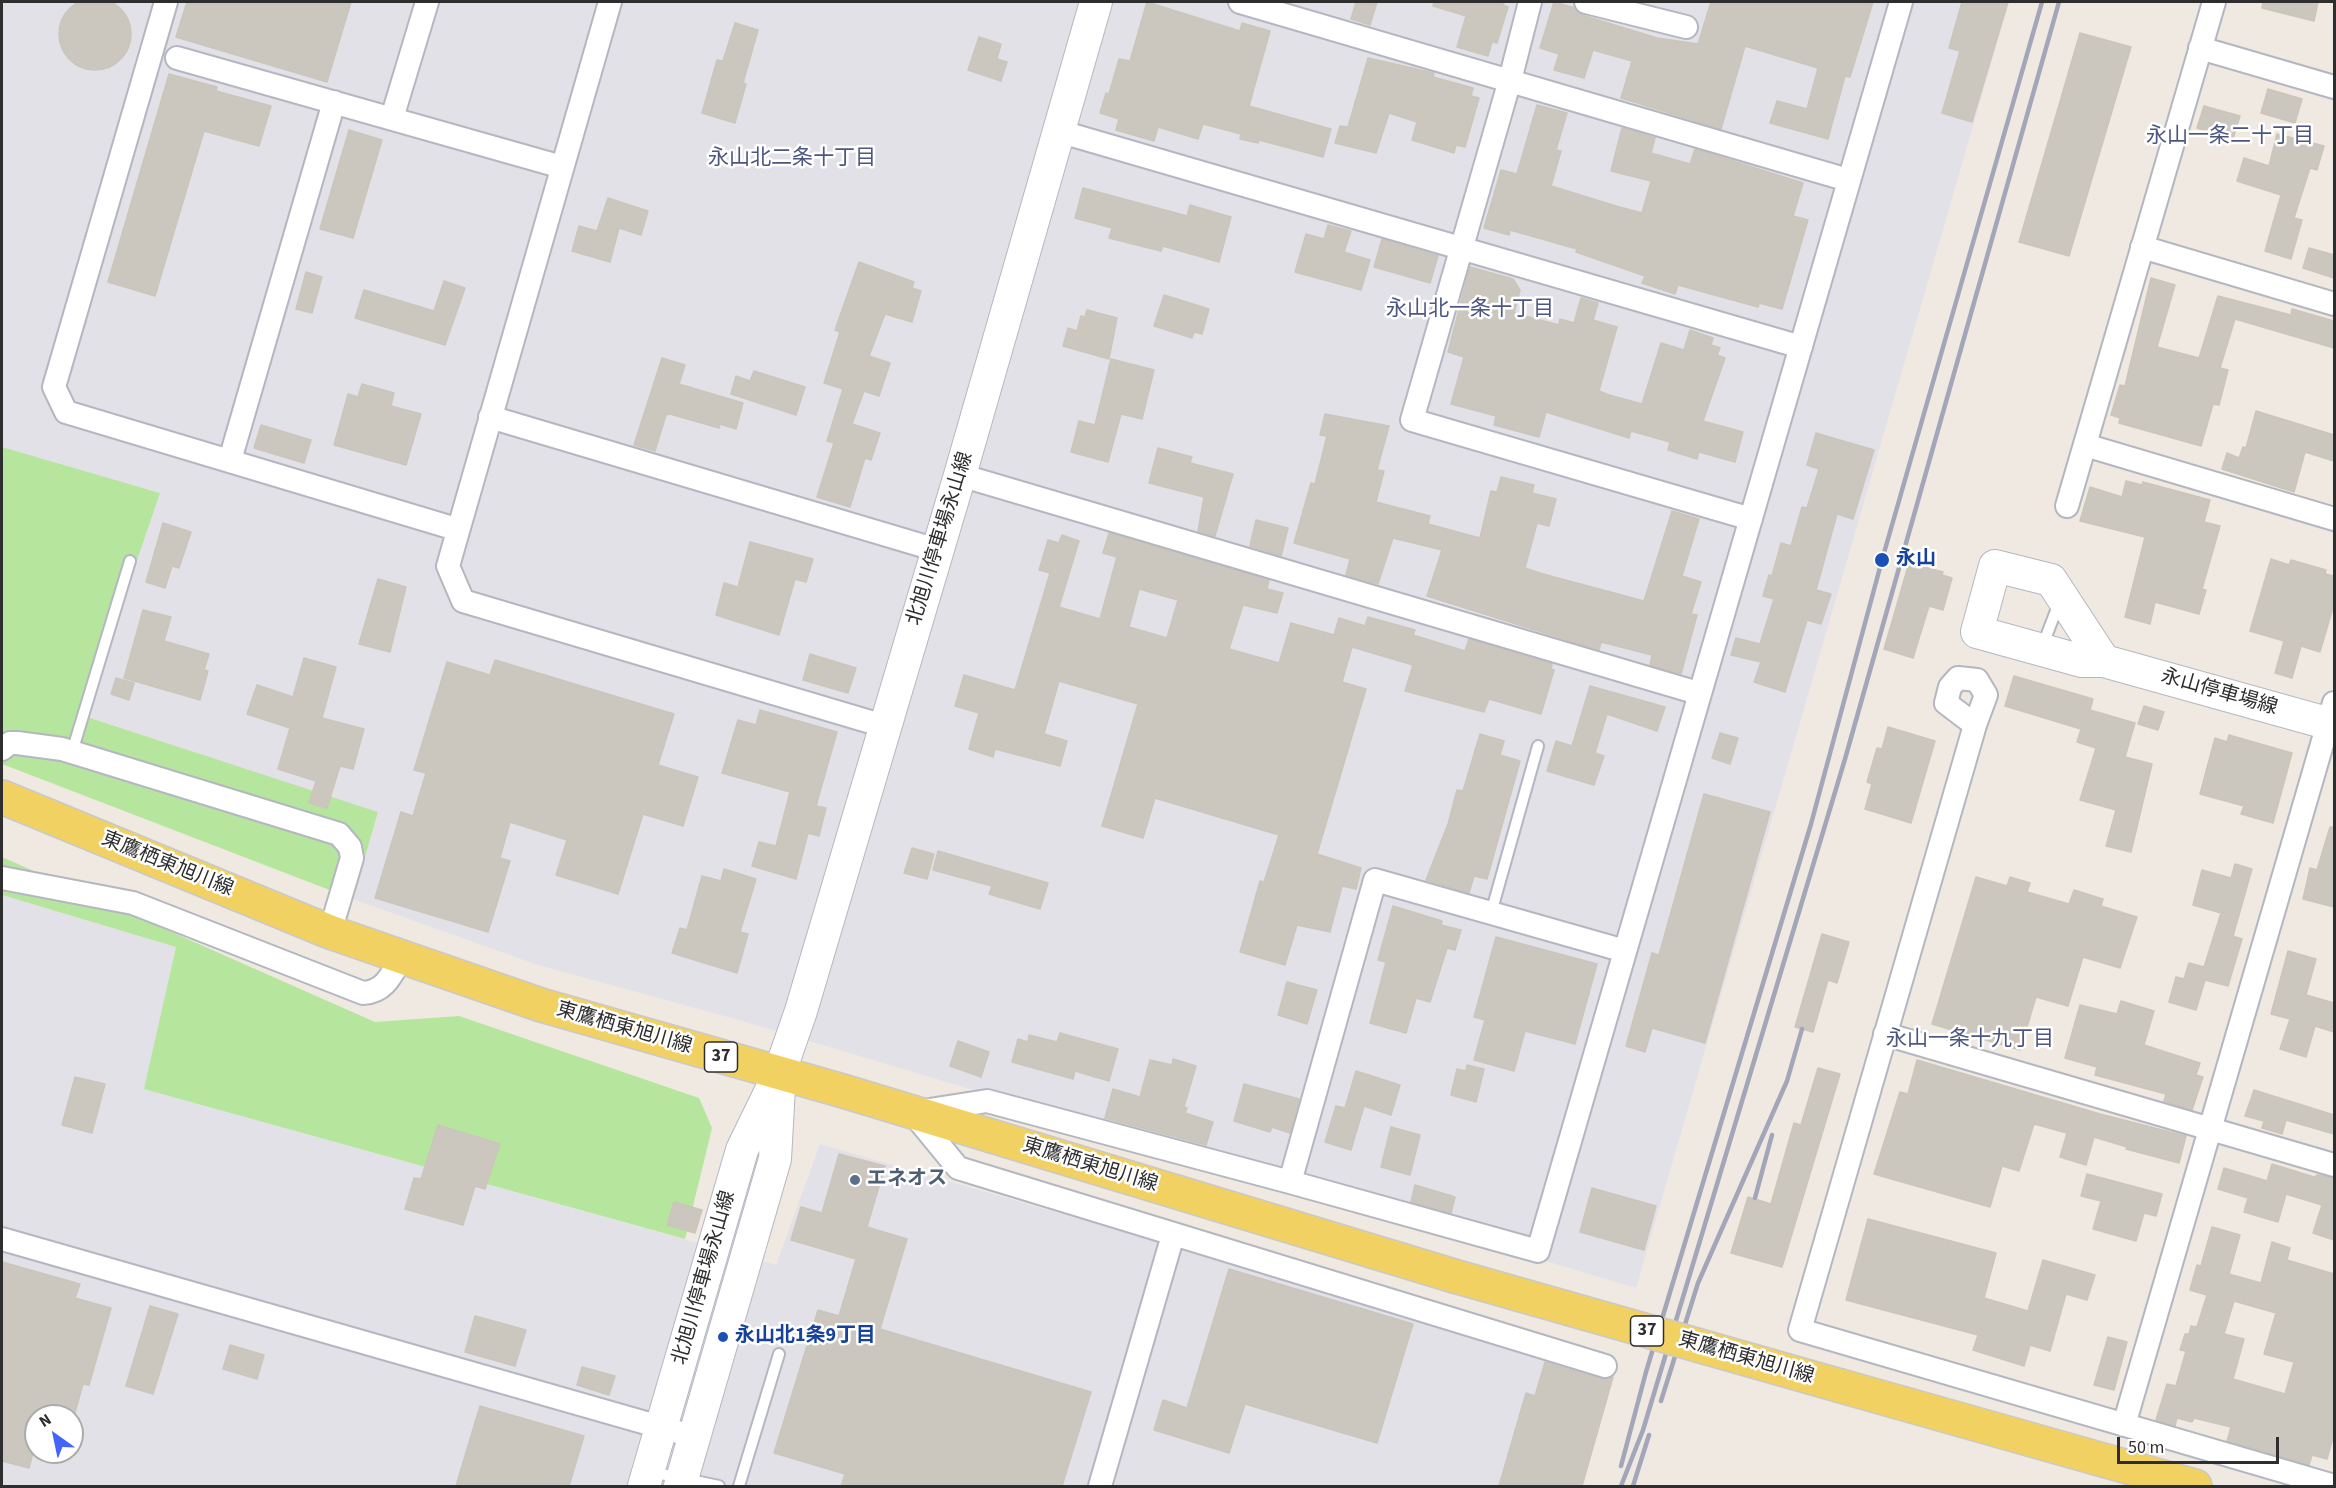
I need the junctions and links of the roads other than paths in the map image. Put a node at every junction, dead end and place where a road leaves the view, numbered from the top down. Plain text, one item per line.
1 (166, 2) edge
2 (427, 2) edge
3 (610, 2) edge
4 (1096, 2) edge
5 (1240, 2) edge
6 (1530, 2) edge
7 (1586, 2) edge
8 (1901, 2) edge
9 (2214, 2) edge
10 (1686, 27) dead end
11 (2200, 48) junction
12 (177, 58) dead end
13 (1510, 80) junction
14 (2334, 87) edge
15 (334, 102) junction
16 (392, 118) junction
17 (1058, 131) junction
18 (562, 167) junction
19 (1848, 180) junction
20 (2142, 247) junction
21 (1459, 248) junction
22 (2334, 304) edge
23 (1801, 347) junction
24 (490, 417) junction
25 (2085, 445) junction
26 (230, 460) junction
27 (960, 475) junction
28 (2067, 507) dead end
29 (1751, 519) junction
30 (2334, 519) edge
31 (456, 530) junction
32 (937, 550) junction
33 (130, 561) dead end
34 (2061, 597) junction
35 (2042, 648) junction
36 (2104, 661) junction
37 (1698, 693) junction
38 (2333, 717) edge
39 (1975, 724) dead end
40 (884, 726) junction
41 (1538, 746) dead end
42 (2, 749) edge
43 (72, 752) junction
44 (2, 797) edge
45 (2, 878) edge
46 (1491, 913) junction
47 (330, 932) junction
48 (1625, 951) junction
49 (402, 957) junction
50 (1885, 1034) junction
51 (779, 1074) junction
52 (912, 1112) junction
53 (2210, 1128) junction
54 (2334, 1165) edge
55 (1290, 1182) junction
56 (1173, 1235) junction
57 (2, 1239) edge
58 (779, 1354) dead end
59 (1605, 1365) dead end
60 (2124, 1425) junction
61 (662, 1428) junction
62 (695, 1437) junction
63 (647, 1479) edge
64 (681, 1483) edge
65 (719, 1486) edge
66 (739, 1486) edge
67 (1100, 1486) edge
68 (2195, 1486) edge
69 (2334, 1486) edge

1 - 26 street
2 - 16 street
3 - 18 street
4 - 17 main road, 北旭川停車場永山線
5 - 13 street
6 - 13 street
7 - 10 street
8 - 19 street
9 - 11 street
11 - 14 street
11 - 20 street
12 - 15 street
13 - 19 street
13 - 21 street
15 - 16 street
15 - 26 street
16 - 18 street
17 - 21 street
17 - 27 main road, 北旭川停車場永山線
18 - 24 street
19 - 23 street
20 - 22 street
20 - 25 street
21 - 23 street
21 - 29 street
23 - 29 street
24 - 31 street
24 - 32 street
25 - 28 street
25 - 30 street
26 - 31 street
27 - 32 main road, 北旭川停車場永山線
27 - 37 street
29 - 37 street
31 - 40 street
32 - 40 main road, 北旭川停車場永山線
33 - 43 lane
34 - 35 lane
34 - 35 main road, 永山停車場線
34 - 36 main road, 永山停車場線
35 - 36 main road, 永山停車場線
36 - 38 main road, 永山停車場線
37 - 48 street
38 - 53 street
39 - 50 street
40 - 51 main road, 北旭川停車場永山線
41 - 46 lane
42 - 43 street
43 - 47 street
44 - 47 main road, 東鷹栖東旭川線 / 37
45 - 49 street
46 - 48 street
46 - 55 street
47 - 49 main road, 東鷹栖東旭川線 / 37
48 - 55 street
49 - 51 main road, 東鷹栖東旭川線 / 37
50 - 53 street
50 - 60 street
51 - 52 main road, 東鷹栖東旭川線 / 37
51 - 61 main road, 北旭川停車場永山線
51 - 62 main road, 北旭川停車場永山線
52 - 55 street
52 - 56 street
52 - 68 main road, 東鷹栖東旭川線 / 37, bridge
53 - 54 street
53 - 60 street
56 - 59 street
56 - 67 street
57 - 61 street
58 - 66 lane
60 - 69 street
61 - 62 street
61 - 63 main road, 北旭川停車場永山線
62 - 64 main road, 北旭川停車場永山線
63 - 64 lane
64 - 65 lane

